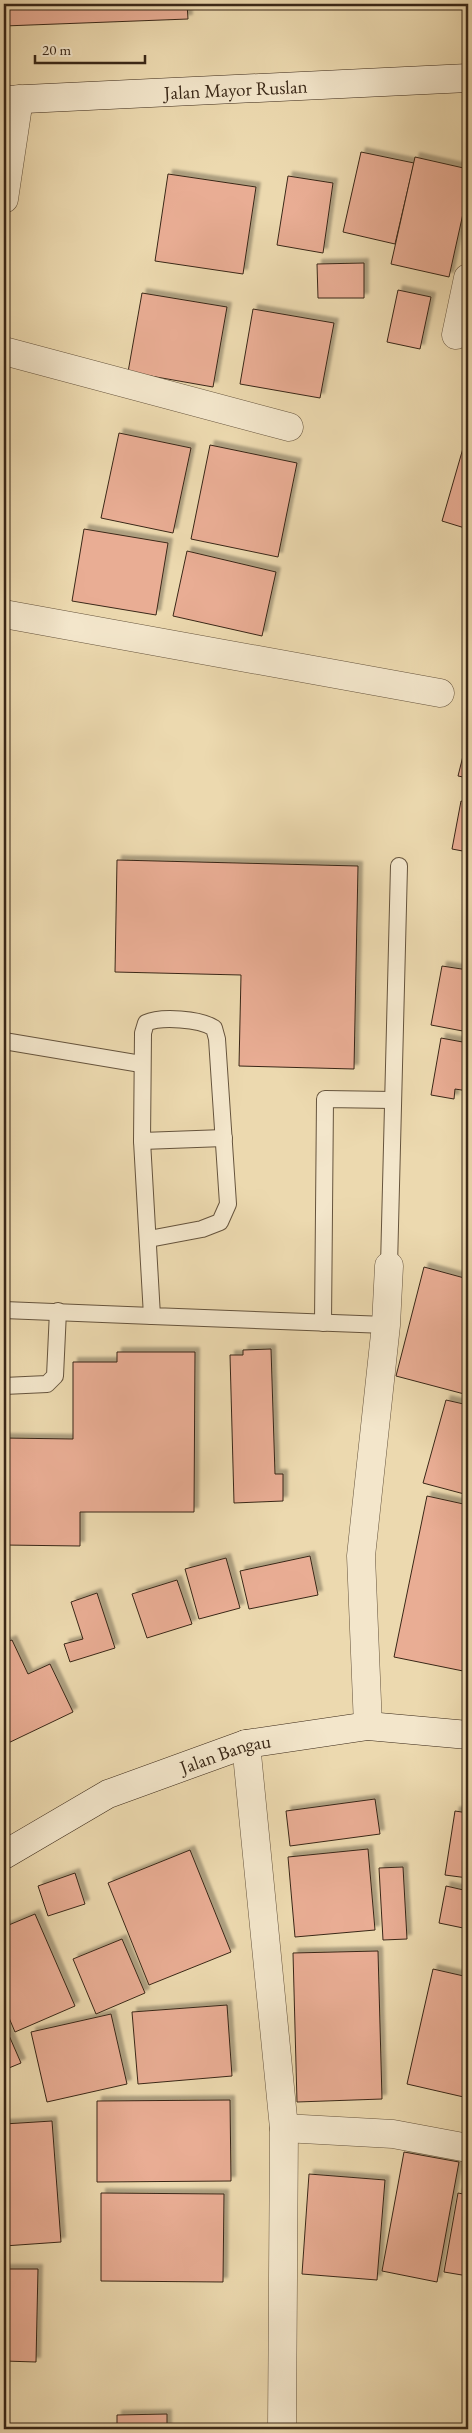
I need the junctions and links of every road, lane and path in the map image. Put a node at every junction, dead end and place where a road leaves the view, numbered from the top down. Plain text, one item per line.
1 (468, 78) edge
2 (11, 100) edge
3 (4, 199) edge
4 (468, 278) edge
5 (456, 335) dead end
6 (4, 351) edge
7 (289, 427) dead end
8 (4, 614) edge
9 (440, 693) dead end
10 (399, 866) dead end
11 (4, 1040) edge
12 (141, 1064) junction
13 (393, 1100) junction
14 (224, 1138) junction
15 (142, 1141) junction
16 (149, 1239) junction
17 (390, 1266) joint
18 (4, 1310) edge
19 (58, 1311) junction
20 (152, 1316) junction
21 (323, 1323) junction
22 (386, 1325) junction
23 (4, 1386) edge
24 (368, 1726) junction
25 (468, 1735) edge
26 (246, 1744) junction
27 (4, 1855) edge
28 (284, 2128) junction
29 (468, 2148) edge
30 (282, 2429) edge

1 - 2 street, Jalan Mayor Ruslan
2 - 3 street
4 - 5 street
6 - 7 street
8 - 9 street
10 - 13 lane
11 - 12 lane
12 - 14 lane
12 - 15 lane
13 - 17 lane
13 - 21 lane
14 - 15 lane
14 - 16 lane
15 - 16 lane
16 - 20 lane
17 - 22 street
18 - 19 lane
19 - 20 lane
19 - 23 lane
20 - 21 lane
21 - 22 lane
22 - 24 street
24 - 25 street, Jalan Bangau
24 - 26 street, Jalan Bangau
26 - 27 street, Jalan Bangau
26 - 28 street
28 - 29 street
28 - 30 street

